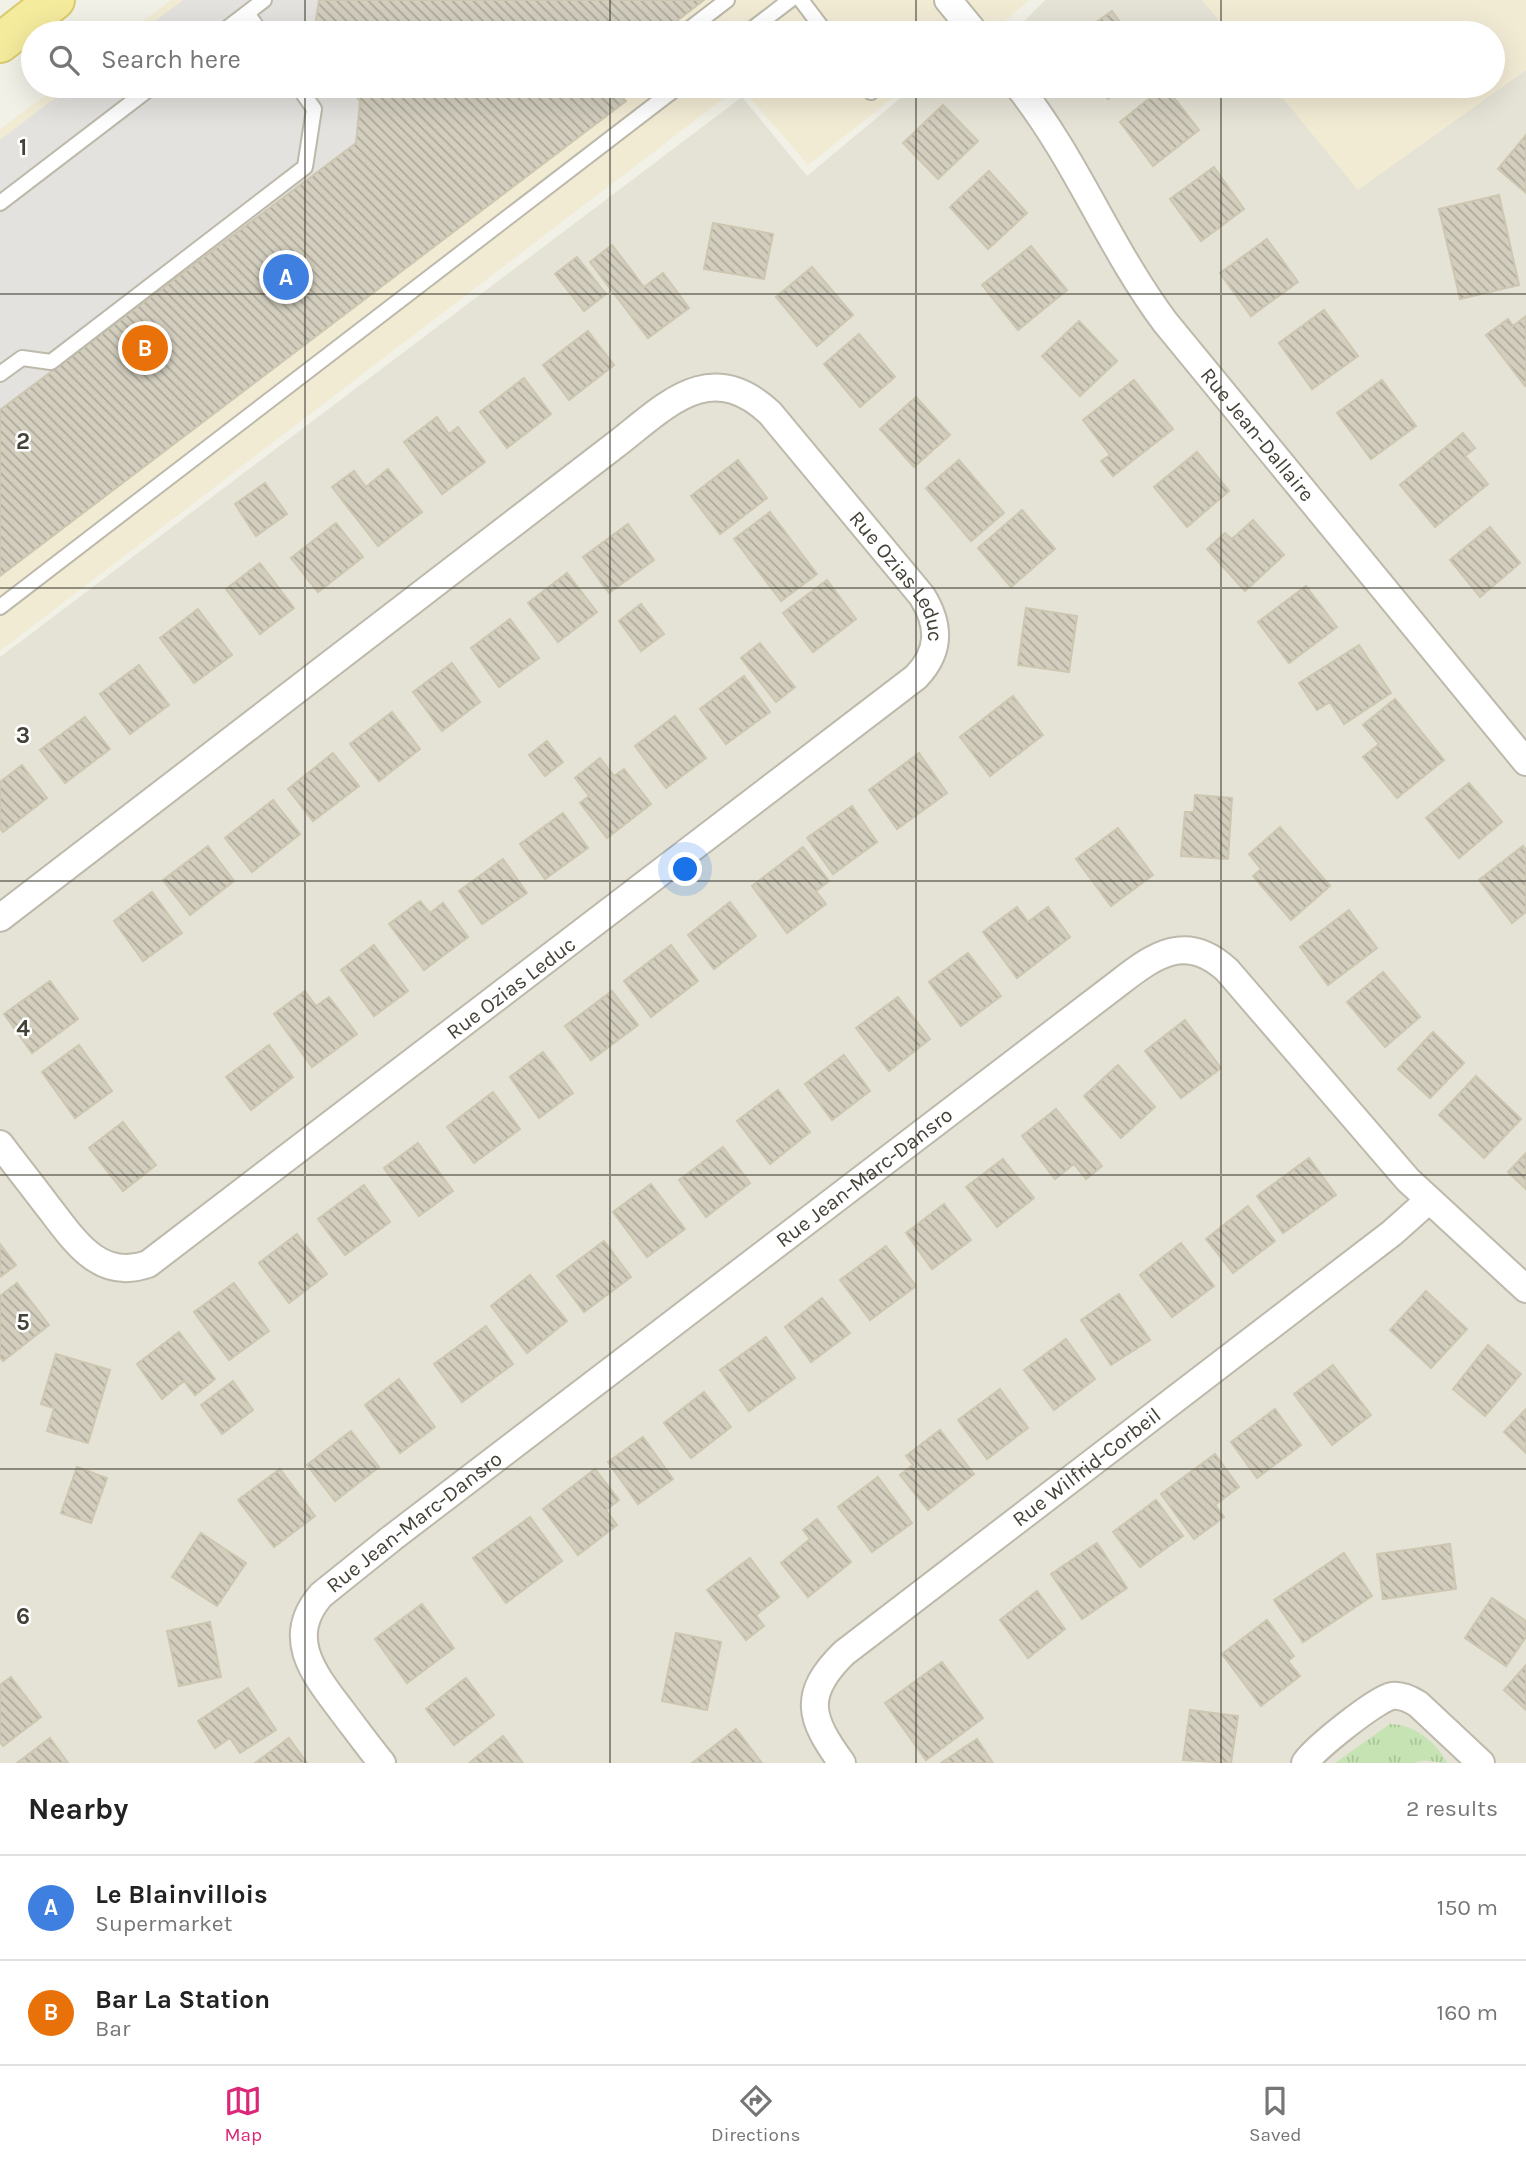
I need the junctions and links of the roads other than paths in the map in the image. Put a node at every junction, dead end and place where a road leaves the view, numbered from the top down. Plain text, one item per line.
1 (55, 0) edge
2 (264, 0) edge
3 (727, 0) edge
4 (790, 0) edge
5 (801, 0) edge
6 (948, 0) edge
7 (247, 13) junction
8 (28, 21) edge
9 (237, 21) edge
10 (253, 21) edge
11 (700, 21) edge
12 (763, 21) edge
13 (817, 21) edge
14 (965, 21) edge
15 (21, 27) edge
16 (0, 43) edge
17 (137, 98) edge
18 (306, 98) edge
19 (663, 98) edge
20 (1026, 98) edge
21 (0, 203) edge
22 (0, 374) edge
23 (0, 607) edge
24 (1526, 761) edge
25 (0, 918) edge
26 (0, 1144) edge
27 (1429, 1200) junction
28 (1526, 1289) edge
29 (382, 1763) edge
30 (842, 1763) edge
31 (1305, 1763) edge
32 (1481, 1763) edge

1 - 8 main road
2 - 7 lane
3 - 11 lane
4 - 12 lane
5 - 13 lane
6 - 14 street
7 - 9 lane
7 - 10 lane
15 - 16 main road
17 - 21 lane
18 - 22 lane
19 - 23 lane
20 - 24 street, Rue Jean-Dallaire
25 - 26 street, Rue Ozias Leduc
27 - 28 street, Rue Jean-Marc-Dansro
27 - 29 street, Rue Jean-Marc-Dansro
27 - 30 street, Rue Wilfrid-Corbeil
31 - 32 street

